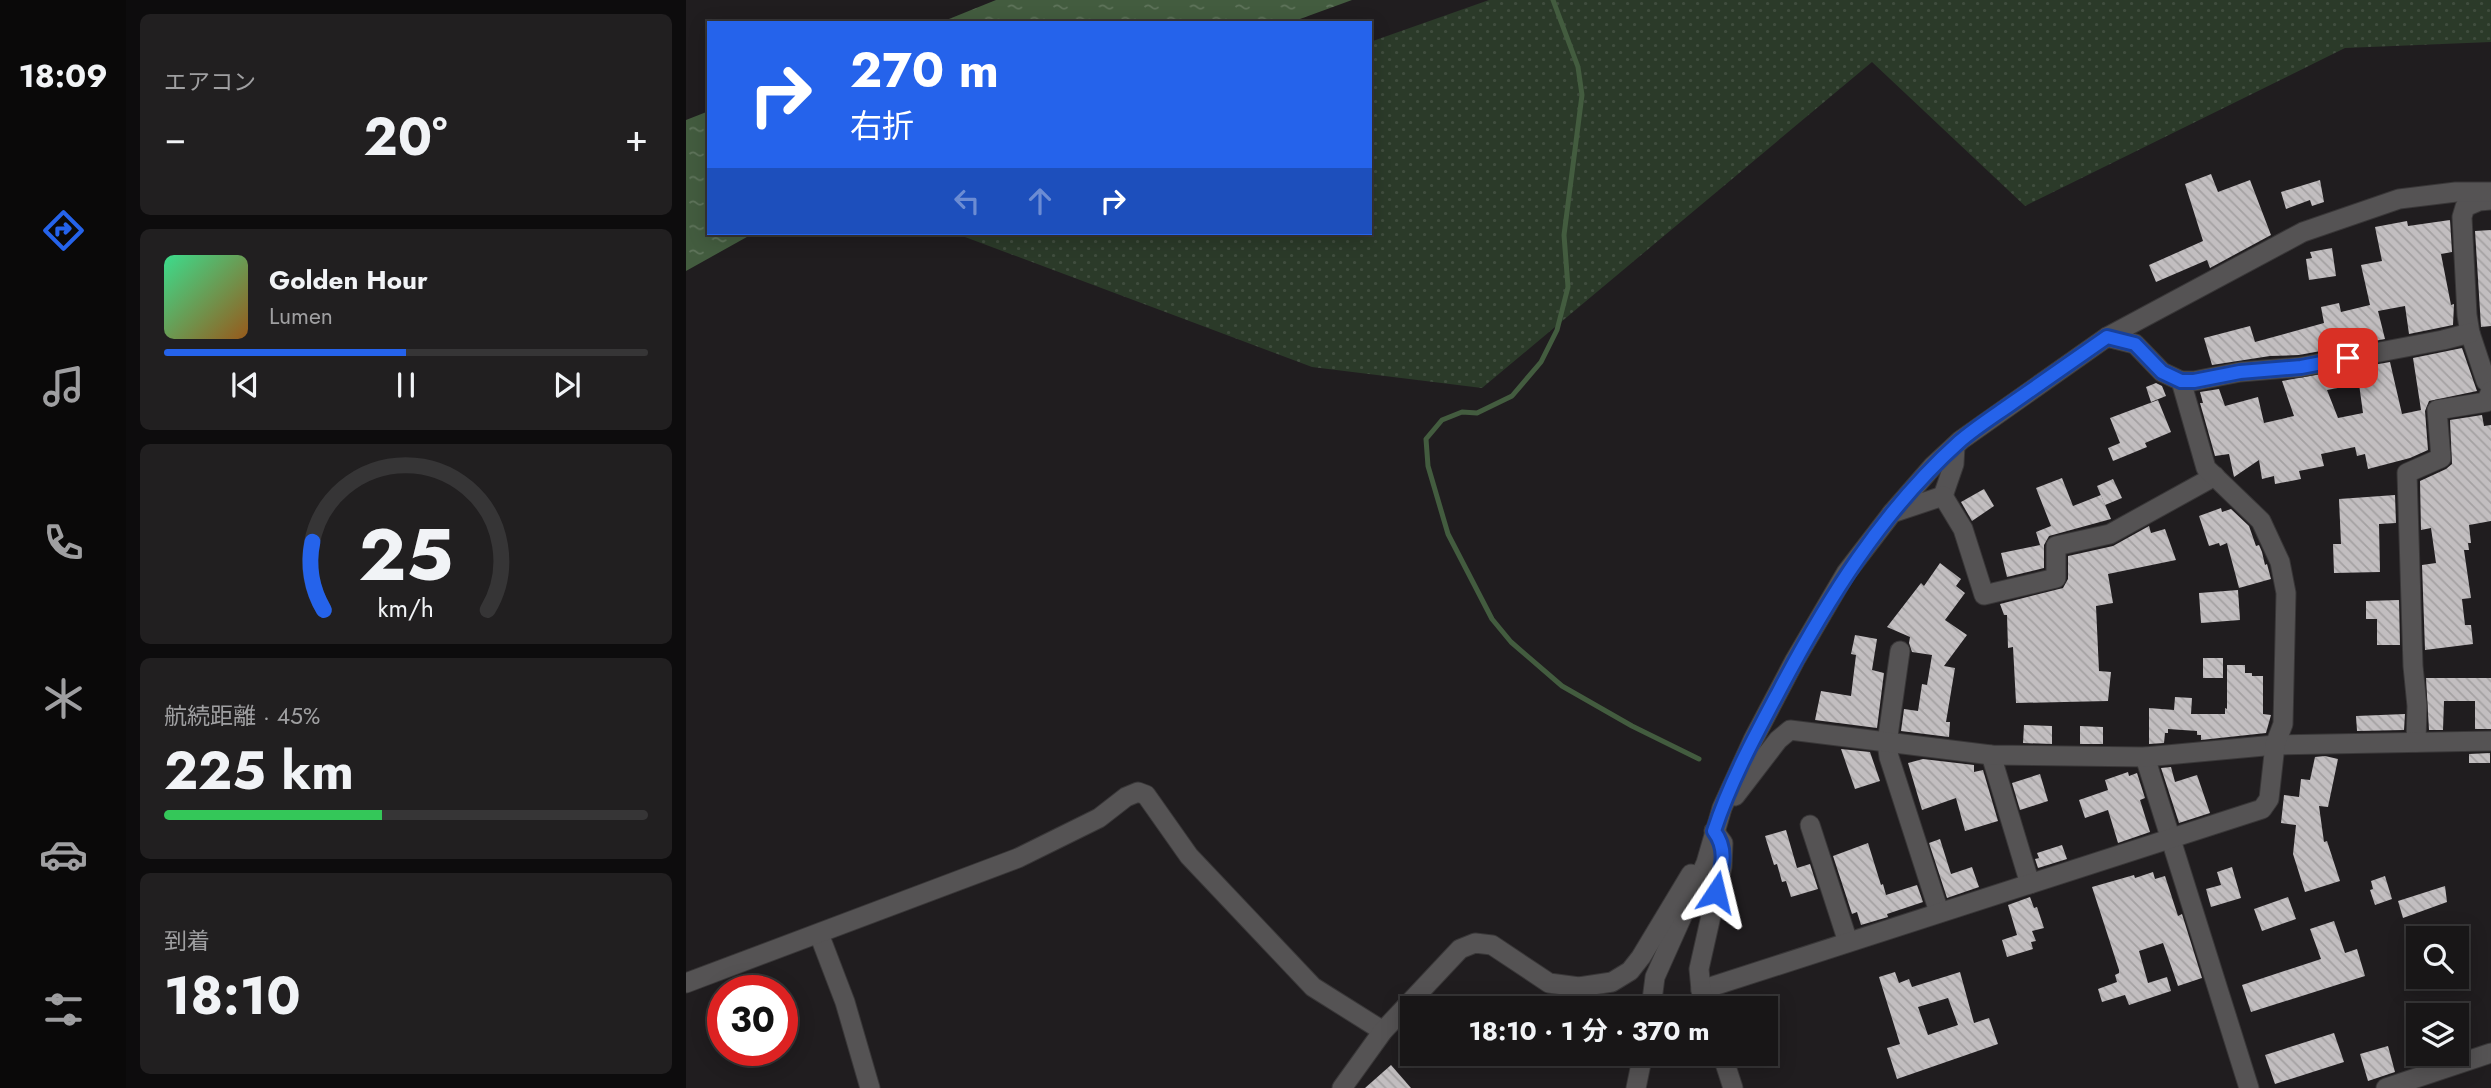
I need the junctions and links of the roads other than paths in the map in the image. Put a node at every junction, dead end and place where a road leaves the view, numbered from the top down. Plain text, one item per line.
1 (2491, 192) edge
2 (2491, 200) edge
3 (2470, 332) junction
4 (2107, 337) junction
5 (2181, 381) junction
6 (2491, 384) edge
7 (2491, 391) edge
8 (1955, 446) junction
9 (2215, 476) junction
10 (1943, 496) junction
11 (1892, 513) junction
12 (1900, 651) dead end
13 (2491, 741) edge
14 (2416, 742) junction
15 (1887, 743) junction
16 (2275, 745) junction
17 (1991, 755) junction
18 (2145, 757) junction
19 (1722, 808) junction
20 (1810, 825) dead end
21 (1714, 831) junction
22 (2169, 838) junction
23 (1706, 863) junction
24 (2030, 884) junction
25 (1939, 912) junction
26 (819, 934) junction
27 (1848, 942) junction
28 (686, 983) edge
29 (1653, 996) edge
30 (1704, 996) edge
31 (1712, 996) edge
32 (1383, 1031) junction
33 (2491, 1053) edge
34 (1641, 1066) edge
35 (1726, 1066) edge
36 (870, 1088) edge
37 (1342, 1088) edge
38 (1636, 1088) edge
39 (1733, 1088) edge
40 (2249, 1088) edge
41 (2386, 1088) edge

1 - 4 street
2 - 3 street
3 - 5 street
3 - 6 street
4 - 5 street
4 - 8 street
5 - 9 street
7 - 14 street
8 - 10 street
8 - 11 street
9 - 10 street
9 - 16 street
10 - 11 street
11 - 19 street
12 - 15 street
13 - 14 street
14 - 16 street
15 - 17 street
15 - 19 street
15 - 25 street
16 - 18 street
16 - 22 street
17 - 18 street
17 - 24 street
18 - 22 street
19 - 21 street
20 - 27 street
21 - 23 street
21 - 30 street
22 - 24 street
22 - 40 street
23 - 29 street
23 - 32 street
24 - 25 street
25 - 27 street
26 - 28 street
26 - 32 street
26 - 36 street
27 - 31 street
32 - 37 street
33 - 41 street
34 - 38 street
35 - 39 street

